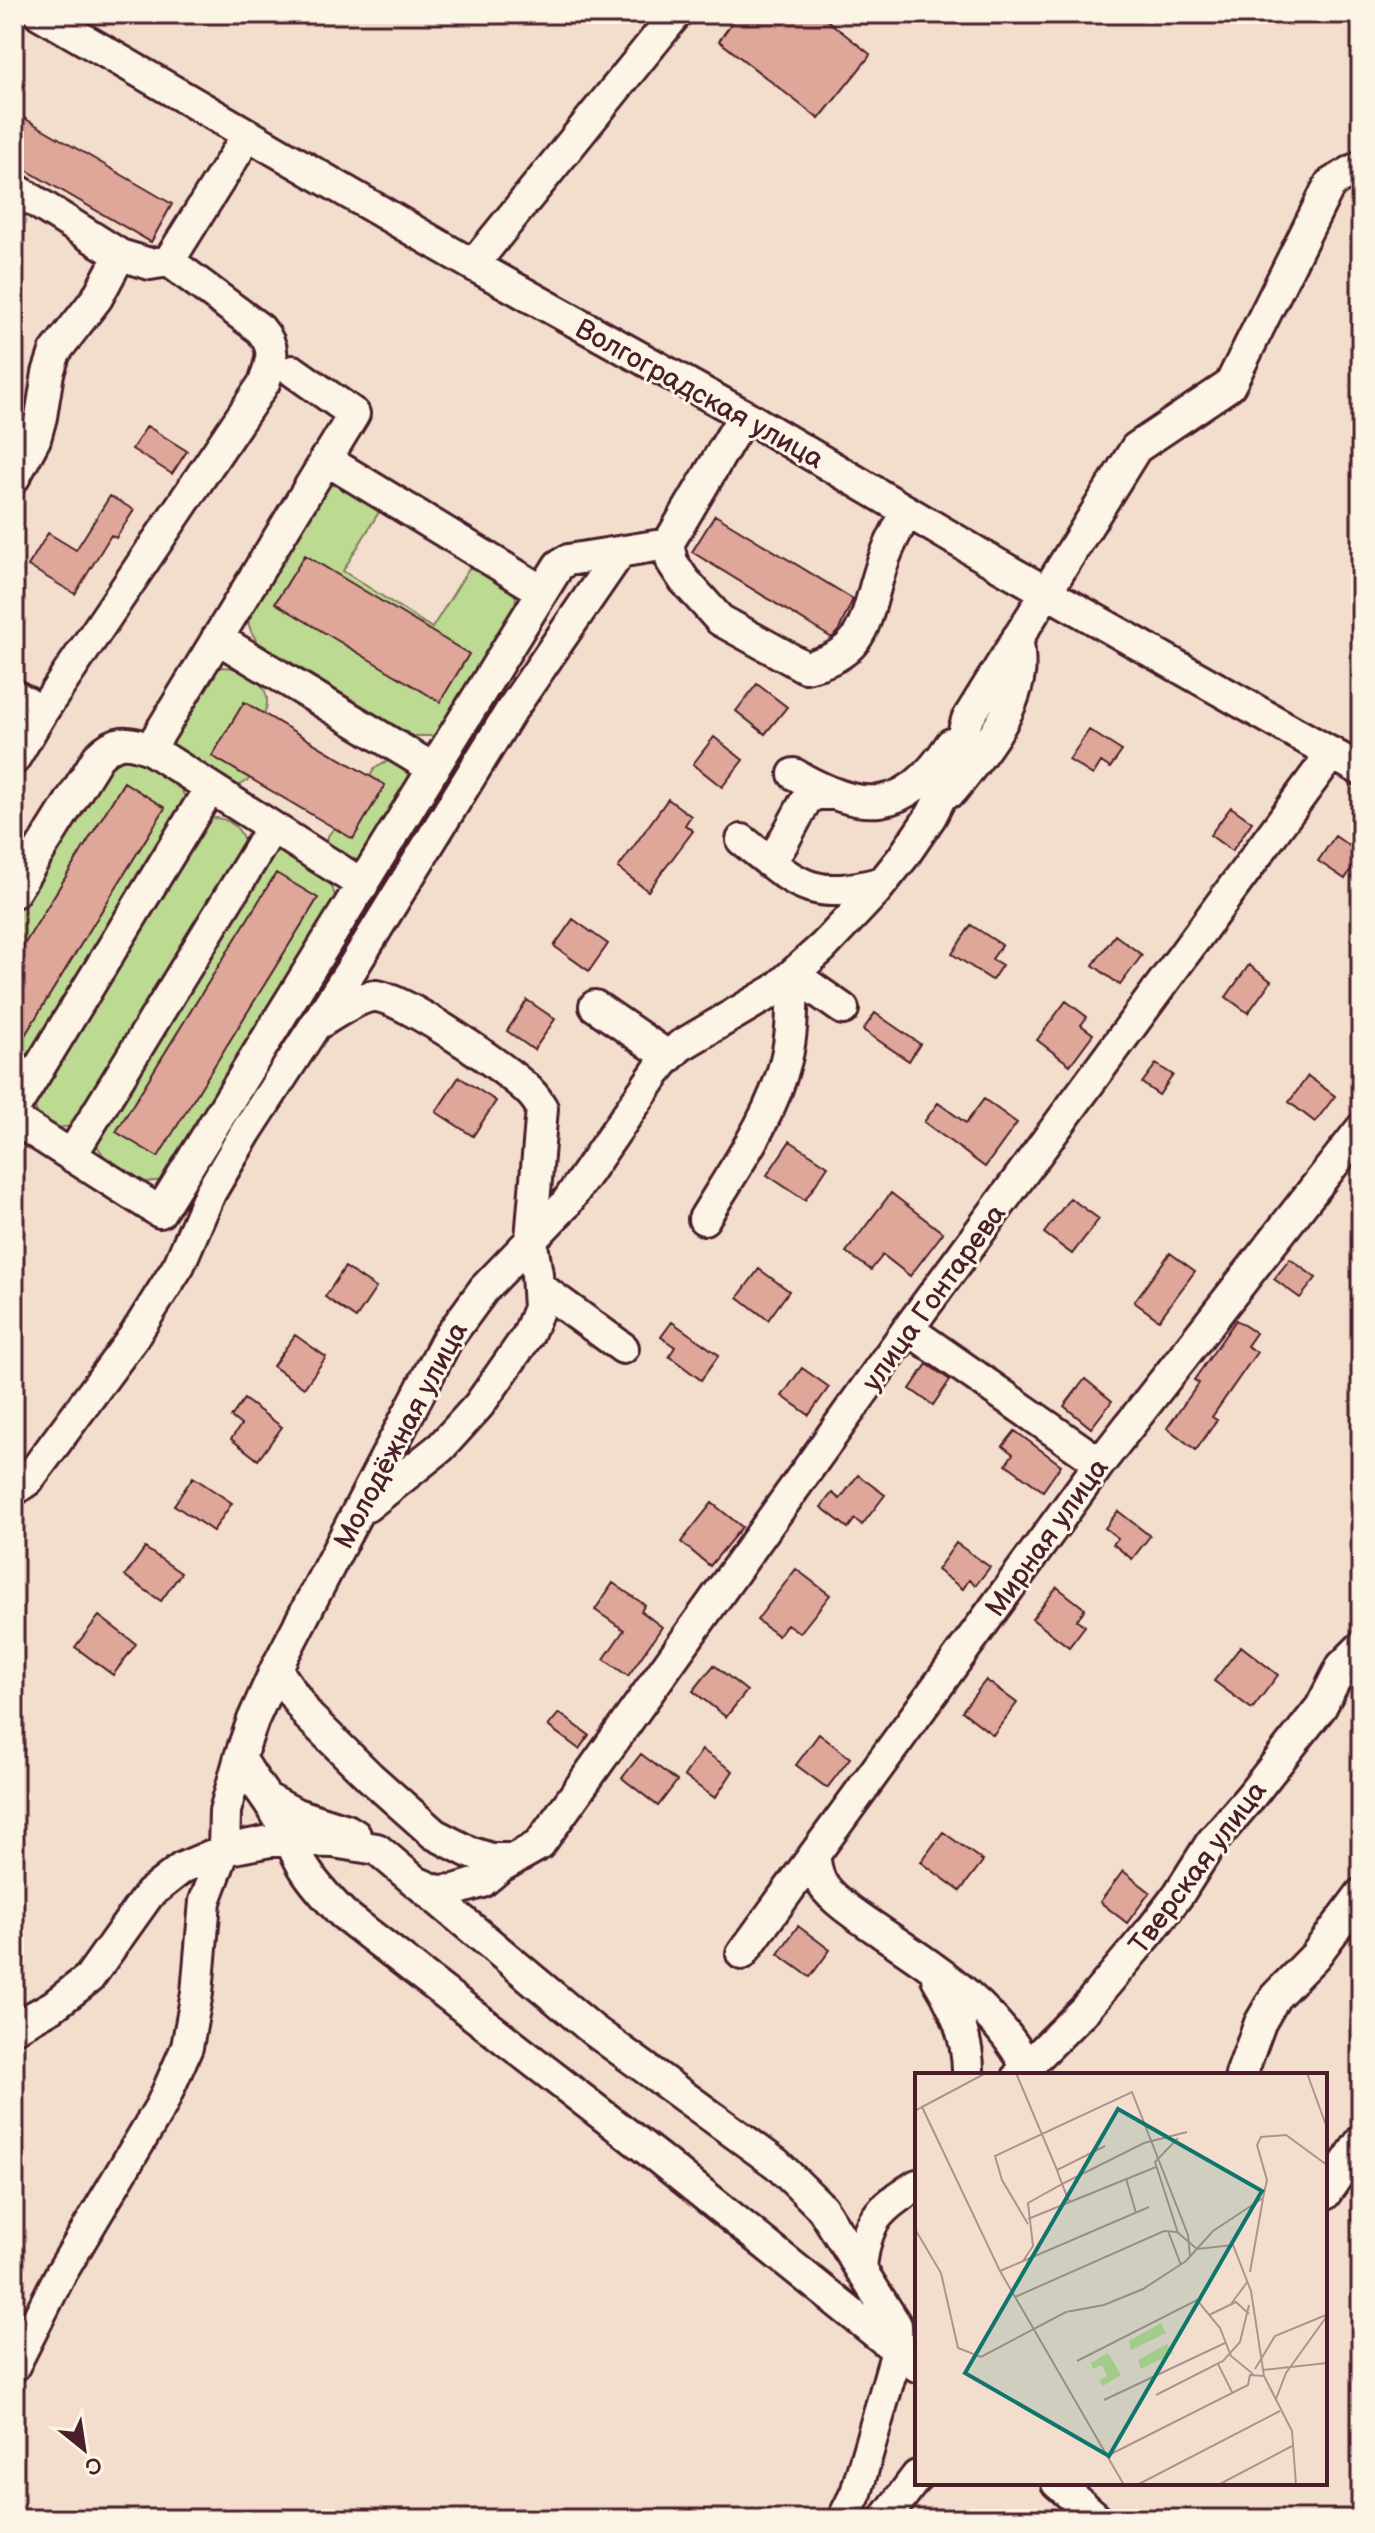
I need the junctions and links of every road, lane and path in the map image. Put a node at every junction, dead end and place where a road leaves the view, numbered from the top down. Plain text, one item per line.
1 (40, 14) edge
2 (676, 14) edge
3 (247, 136) junction
4 (1361, 166) edge
5 (14, 188) edge
6 (120, 255) junction
7 (169, 261) junction
8 (473, 265) junction
9 (293, 371) dead end
10 (744, 415) junction
11 (325, 459) junction
12 (14, 478) edge
13 (907, 512) junction
14 (668, 544) junction
15 (620, 552) junction
16 (542, 591) junction
17 (1046, 592) junction
18 (1018, 637) junction
19 (217, 638) junction
20 (14, 695) edge
21 (42, 712) junction
22 (967, 720) junction
23 (150, 749) junction
24 (1332, 753) junction
25 (14, 759) edge
26 (434, 769) junction
27 (1361, 770) edge
28 (794, 774) dead end
29 (210, 788) junction
30 (832, 794) junction
31 (931, 816) junction
32 (272, 827) junction
33 (742, 840) dead end
34 (769, 862) junction
35 (883, 882) junction
36 (363, 885) junction
37 (14, 892) edge
38 (793, 974) junction
39 (595, 1006) dead end
40 (843, 1009) dead end
41 (315, 1025) junction
42 (669, 1057) junction
43 (14, 1109) edge
44 (14, 1119) edge
45 (1361, 1129) edge
46 (71, 1156) junction
47 (704, 1219) dead end
48 (531, 1239) junction
49 (538, 1286) junction
50 (908, 1329) junction
51 (623, 1348) dead end
52 (1100, 1463) junction
53 (14, 1490) edge
54 (356, 1514) junction
55 (1355, 1664) edge
56 (276, 1669) junction
57 (240, 1757) junction
58 (268, 1799) junction
59 (291, 1841) junction
60 (377, 1849) junction
61 (224, 1850) junction
62 (527, 1852) junction
63 (814, 1856) junction
64 (416, 1882) junction
65 (482, 1882) junction
66 (1361, 1894) edge
67 (487, 1943) junction
68 (742, 1954) dead end
69 (928, 1963) junction
70 (14, 2028) edge
71 (1023, 2071) edge
72 (968, 2073) edge
73 (1242, 2073) edge
74 (1361, 2141) edge
75 (915, 2186) edge
76 (1327, 2191) edge
77 (822, 2208) junction
78 (882, 2211) junction
79 (861, 2268) junction
80 (907, 2359) edge
81 (14, 2366) edge
82 (915, 2479) edge
83 (1059, 2485) edge
84 (843, 2519) edge
85 (885, 2519) edge
86 (1098, 2519) edge

1 - 3 street, Волгоградская улица
2 - 8 street
3 - 7 street
3 - 8 street, Волгоградская улица
4 - 17 street, Молодёжная улица
5 - 6 street
6 - 7 street
6 - 12 street
7 - 21 street
8 - 10 street, Волгоградская улица
9 - 11 street
10 - 13 street, Волгоградская улица
10 - 14 street
11 - 16 street
11 - 19 street
13 - 14 street
13 - 17 street, Волгоградская улица
14 - 15 street
15 - 16 street
15 - 41 street
16 - 26 street
17 - 18 street, Молодёжная улица
17 - 24 street, Волгоградская улица
18 - 22 street, Молодёжная улица
18 - 31 street
19 - 23 street
19 - 26 street
20 - 21 street
21 - 25 street
22 - 30 street
22 - 31 street, Молодёжная улица
23 - 29 street
23 - 37 street
24 - 27 street, Волгоградская улица
24 - 50 street, улица Гонтарева
26 - 36 street
28 - 30 street
29 - 32 street
29 - 43 street
30 - 34 street
31 - 35 street, Молодёжная улица
32 - 36 street
32 - 46 street
33 - 34 street
34 - 35 street
35 - 38 street, Молодёжная улица
36 - 46 street
38 - 40 street
38 - 42 street, Молодёжная улица
38 - 47 street
39 - 42 street
41 - 48 street
41 - 53 street
42 - 48 street, Молодёжная улица
44 - 46 street
45 - 52 street, Мирная улица
48 - 49 street
48 - 54 street, Молодёжная улица
49 - 51 street
49 - 54 street
50 - 52 street
50 - 62 street, улица Гонтарева
52 - 63 street, Мирная улица
54 - 56 street, Молодёжная улица
55 - 71 street, Тверская улица
56 - 57 street, Молодёжная улица
56 - 62 street
57 - 58 street
57 - 61 street, Молодёжная улица
58 - 59 street
58 - 60 street
59 - 60 street
59 - 61 street
59 - 80 street
60 - 64 street
61 - 70 street
61 - 81 street, Молодёжная улица
62 - 65 street, улица Гонтарева
63 - 68 street, Мирная улица
63 - 69 street
64 - 65 street
64 - 67 street
65 - 67 street
66 - 73 street
67 - 77 street
69 - 71 street
69 - 72 street
74 - 76 street
75 - 78 street
77 - 78 street
77 - 79 street
78 - 79 street
79 - 80 street
80 - 84 street
82 - 85 street
83 - 86 street

